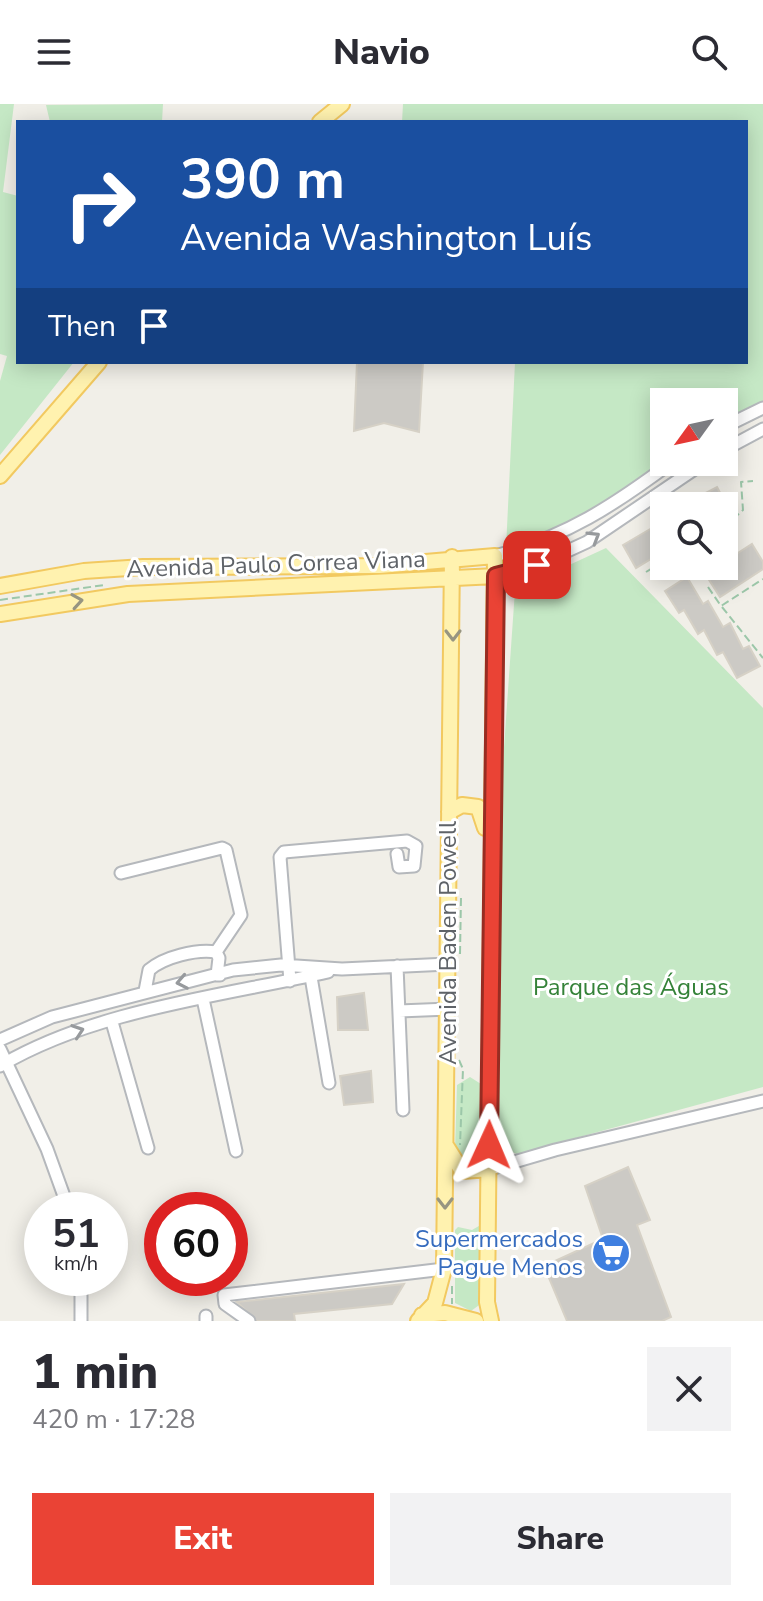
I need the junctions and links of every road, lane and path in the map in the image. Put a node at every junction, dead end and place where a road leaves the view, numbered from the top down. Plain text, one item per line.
1 (342, 104) edge
2 (322, 120) edge
3 (97, 364) edge
4 (763, 408) edge
5 (738, 420) edge
6 (763, 429) edge
7 (738, 442) edge
8 (0, 476) edge
9 (652, 476) edge
10 (684, 476) edge
11 (753, 481) dead end
12 (738, 514) edge
13 (495, 556) junction
14 (452, 557) junction
15 (650, 570) edge
16 (646, 572) dead end
17 (496, 576) junction
18 (452, 579) junction
19 (763, 579) edge
20 (0, 586) edge
21 (708, 587) dead end
22 (113, 588) dead end
23 (0, 600) edge
24 (721, 606) junction
25 (0, 614) edge
26 (763, 658) edge
27 (449, 812) junction
28 (397, 854) dead end
29 (121, 873) dead end
30 (461, 895) dead end
31 (491, 896) junction
32 (216, 952) junction
33 (454, 961) junction
34 (288, 965) junction
35 (397, 966) junction
36 (310, 972) junction
37 (217, 975) junction
38 (290, 981) junction
39 (145, 991) junction
40 (234, 994) junction
41 (203, 999) junction
42 (449, 1009) junction
43 (399, 1011) junction
44 (112, 1022) junction
45 (0, 1040) edge
46 (0, 1049) edge
47 (459, 1061) dead end
48 (4, 1064) edge
49 (329, 1083) dead end
50 (763, 1101) edge
51 (403, 1110) dead end
52 (445, 1143) junction
53 (148, 1148) dead end
54 (236, 1151) dead end
55 (459, 1169) junction
56 (490, 1169) junction
57 (63, 1192) edge
58 (448, 1273) junction
59 (81, 1296) edge
60 (452, 1314) junction
61 (419, 1319) edge
62 (81, 1321) edge
63 (249, 1321) edge
64 (476, 1321) edge
65 (491, 1321) edge

1 - 2 main road
3 - 8 main road
4 - 5 street
6 - 7 street
9 - 13 street, Avenida Paulo Correa Viana
17 -> 10 street
11 - 12 path
13 - 14 main road, Avenida Paulo Correa Viana
13 - 17 main road, Avenida Baden Powell
14 - 18 main road, Avenida Baden Powell
14 - 20 main road, Avenida Paulo Correa Viana
15 - 16 path
17 - 18 main road
17 - 31 main road, Avenida Baden Powell
25 -> 18 main road
18 -> 27 main road, Avenida Baden Powell
19 - 24 path
21 - 24 path
22 - 23 path
24 - 26 path
27 - 31 main road
27 - 33 main road, Avenida Baden Powell
28 - 34 street
29 - 32 street
30 - 33 path
31 - 56 main road, Avenida Baden Powell
32 - 37 street
32 - 39 street
33 - 35 street
33 - 42 main road, Avenida Baden Powell
34 - 36 street
34 - 37 street
34 - 38 street
35 - 36 street
35 - 43 street
36 - 38 street
36 - 49 street
37 -> 39 street
37 - 40 street
38 - 40 street
39 - 45 street
40 - 41 street
41 - 44 street
41 - 54 street
42 - 43 street
42 - 52 main road, Avenida Baden Powell
43 - 51 street
48 -> 44 street
44 - 53 street
46 - 48 street
47 - 55 path
48 - 57 street
50 - 56 street
52 - 55 main road
52 -> 58 main road, Avenida Baden Powell
55 - 56 main road
56 - 65 main road, Avenida Baden Powell
58 - 60 path
58 - 61 main road, Avenida Baden Powell
58 - 63 street
59 - 62 street
60 - 61 main road
60 - 64 main road

